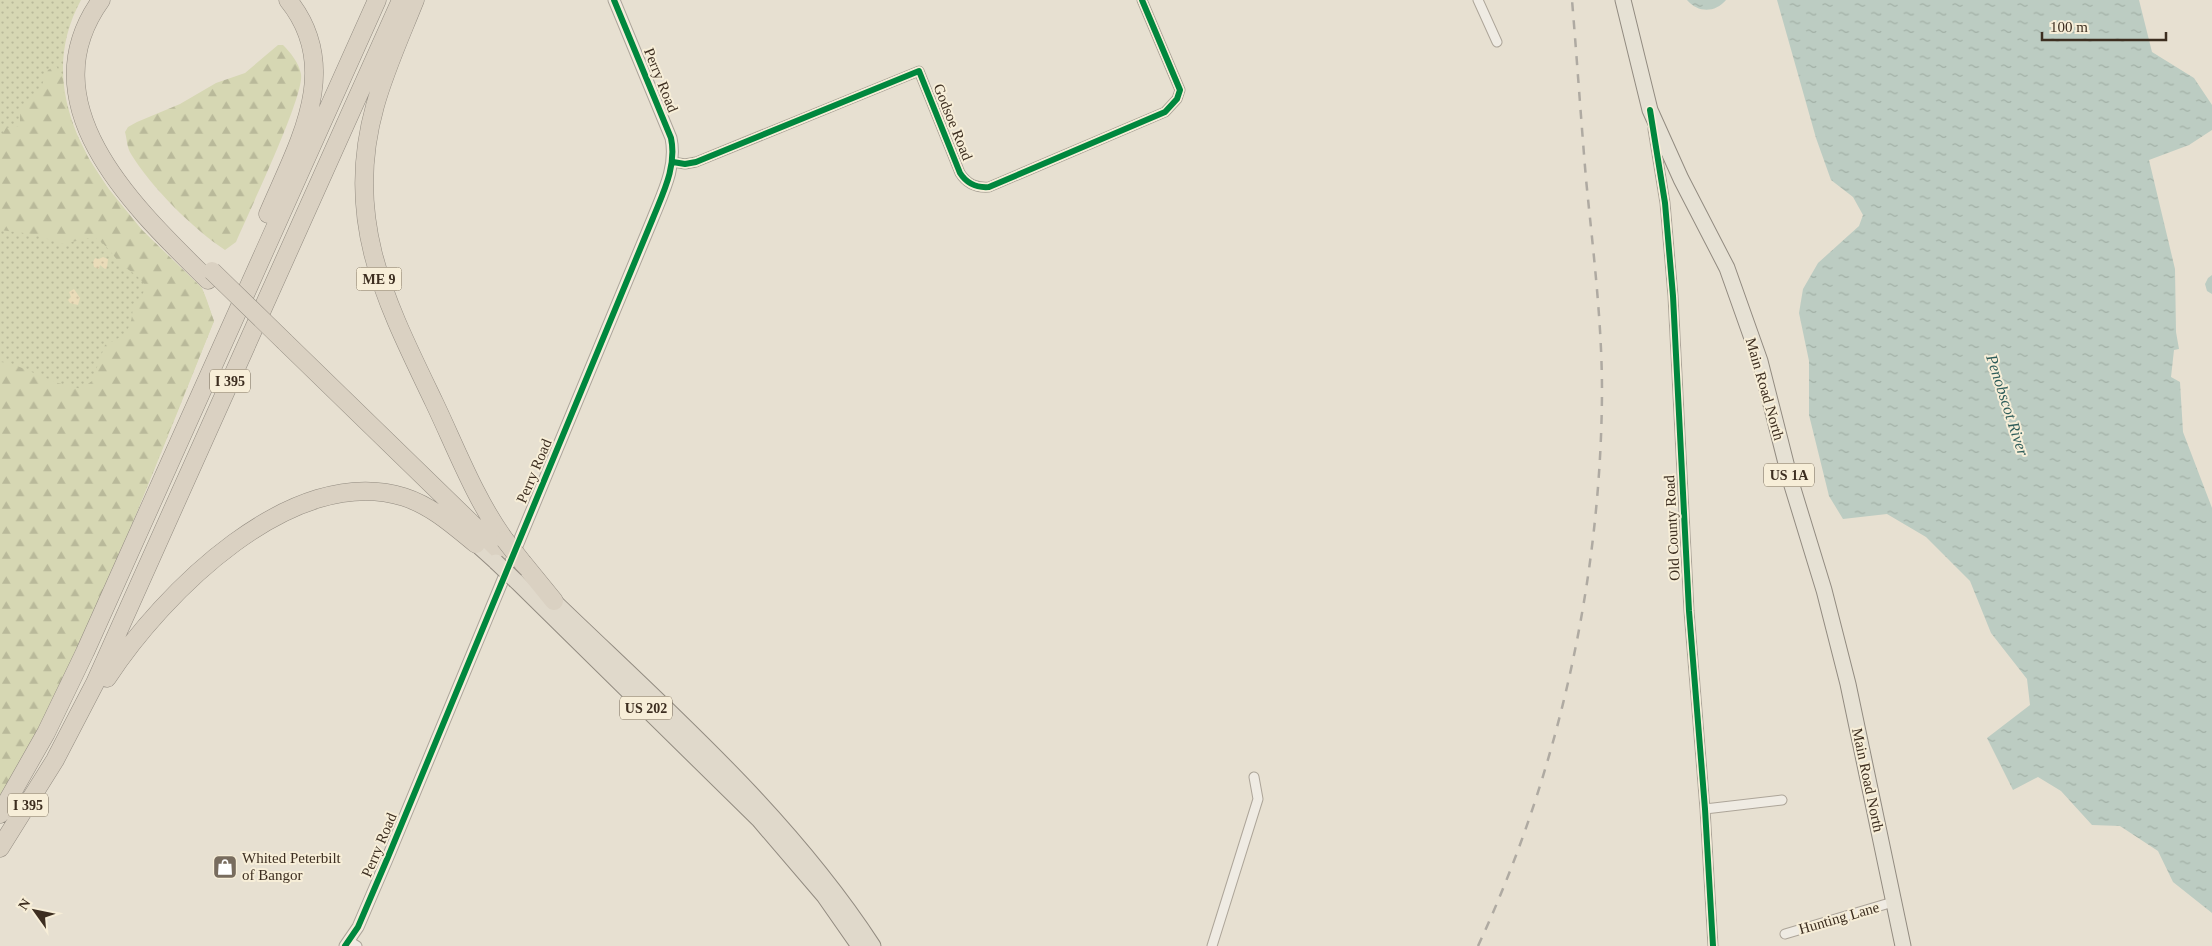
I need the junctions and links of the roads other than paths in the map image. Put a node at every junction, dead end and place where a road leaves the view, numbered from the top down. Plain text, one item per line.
1 (101, 0) edge
2 (112, 0) edge
3 (288, 0) edge
4 (377, 0) edge
5 (401, 0) edge
6 (415, 0) edge
7 (614, 0) edge
8 (1142, 0) edge
9 (1478, 0) edge
10 (1624, 0) edge
11 (1497, 42) dead end
12 (1650, 110) junction
13 (672, 162) junction
14 (210, 275) junction
15 (283, 347) junction
16 (203, 389) junction
17 (476, 544) junction
18 (500, 551) junction
19 (519, 571) junction
20 (554, 601) joint
21 (55, 760) junction
22 (1254, 777) dead end
23 (1782, 800) dead end
24 (1705, 809) junction
25 (0, 814) edge
26 (0, 848) edge
27 (1893, 902) junction
28 (1784, 934) dead end
29 (350, 944) edge
30 (859, 946) edge
31 (874, 946) edge
32 (1212, 946) edge
33 (1713, 946) edge
34 (1903, 946) edge

1 - 14 highway
2 - 14 highway
3 - 16 highway
4 - 16 highway, I 395
5 - 21 highway, I 395
6 - 18 highway, ME 9
7 - 13 street, Perry Road
8 - 13 street, Godsoe Road
9 - 11 street
10 - 12 main road, Main Road North / US 1A
12 - 24 street, Old County Road
12 - 27 main road, Main Road North / US 1A
13 - 29 street, Perry Road
14 - 15 highway, bridge
15 - 17 highway
15 - 18 highway
16 - 25 highway, I 395
17 - 18 highway, US 202
17 - 21 highway
18 - 19 highway, ME 9, bridge
18 - 19 highway, US 202, bridge
19 - 20 highway, ME 9
19 - 30 highway, US 202
20 - 31 highway, US 202
21 - 26 highway, I 395
22 - 32 street
23 - 24 street
24 - 33 street, Old County Road
27 - 28 street, Hunting Lane
27 - 34 main road, Main Road North / US 1A

